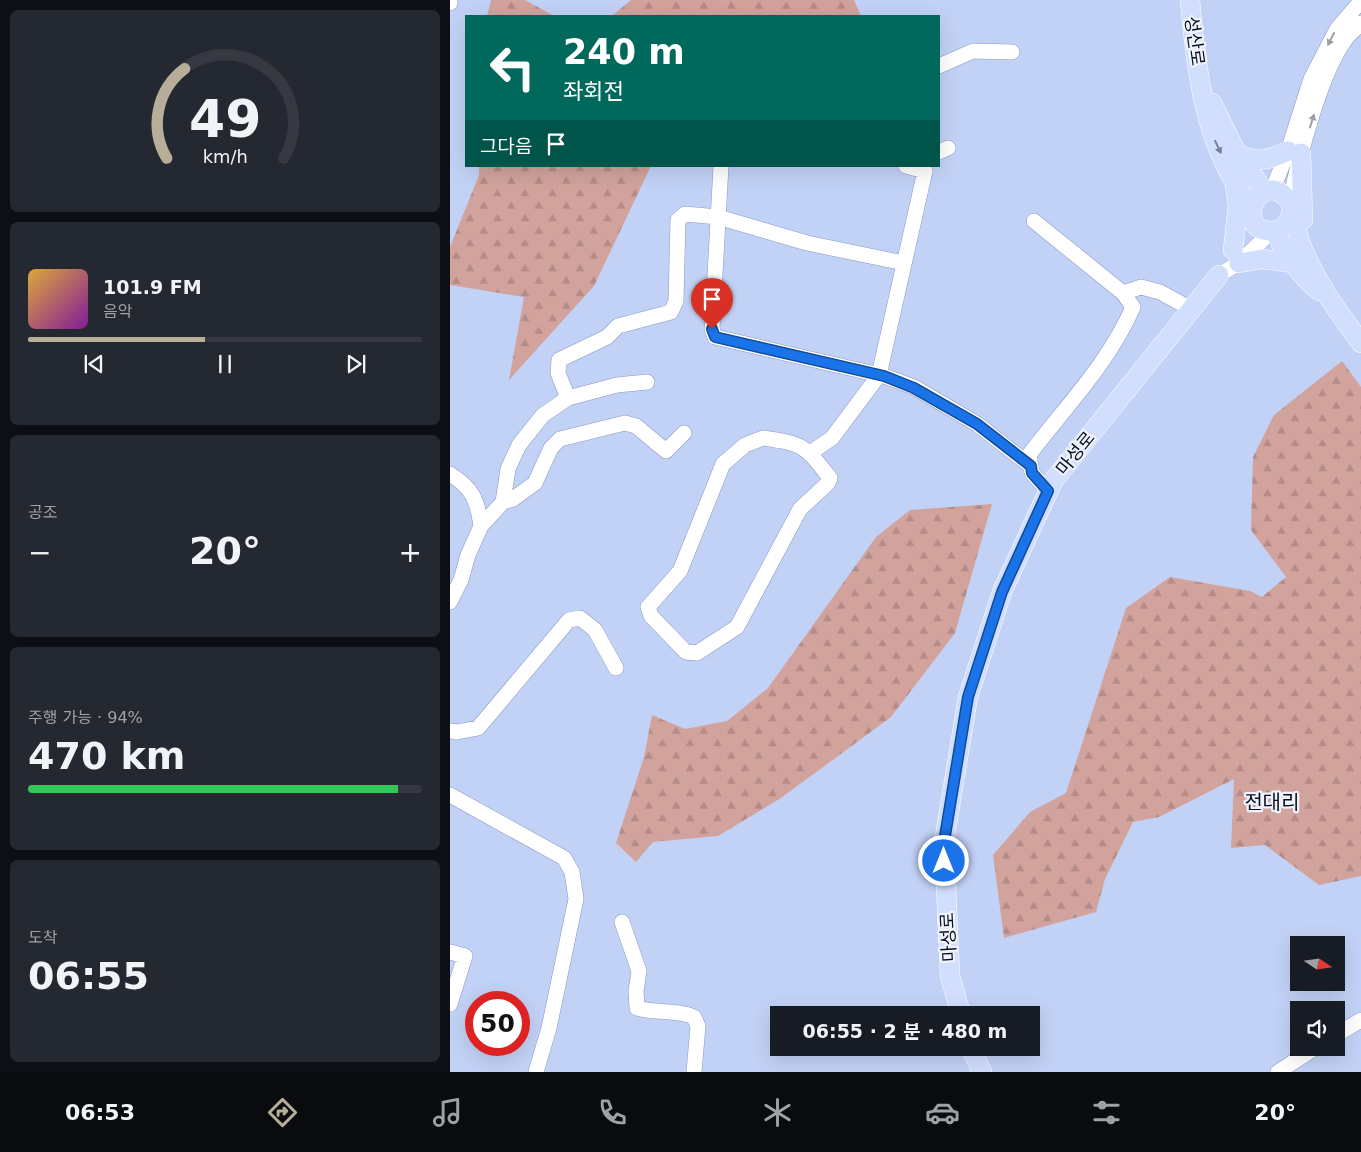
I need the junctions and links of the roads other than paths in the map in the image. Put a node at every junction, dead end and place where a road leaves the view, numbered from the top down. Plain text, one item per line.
1 (1190, 0) edge
2 (1361, 1) edge
3 (1361, 23) edge
4 (1012, 52) dead end
5 (940, 66) edge
6 (1201, 83) junction
7 (1294, 152) junction
8 (1237, 154) junction
9 (721, 167) edge
10 (926, 168) edge
11 (1234, 182) junction
12 (1268, 191) junction
13 (1291, 208) junction
14 (1252, 212) junction
15 (718, 217) junction
16 (1034, 221) dead end
17 (1274, 231) junction
18 (1236, 256) junction
19 (904, 263) junction
20 (1293, 263) junction
21 (1219, 275) joint
22 (1318, 279) junction
23 (1123, 293) junction
24 (1333, 304) junction
25 (1191, 309) junction
26 (1361, 343) edge
27 (879, 375) junction
28 (647, 382) dead end
29 (568, 398) junction
30 (684, 433) dead end
31 (810, 453) junction
32 (1031, 466) junction
33 (450, 474) edge
34 (1048, 491) junction
35 (503, 502) junction
36 (481, 526) junction
37 (450, 602) edge
38 (616, 668) dead end
39 (450, 731) edge
40 (450, 795) edge
41 (622, 922) dead end
42 (450, 952) edge
43 (450, 1004) edge
44 (958, 1006) edge
45 (1361, 1020) edge
46 (1345, 1030) edge
47 (975, 1056) edge
48 (1303, 1056) edge
49 (536, 1072) edge
50 (694, 1072) edge
51 (982, 1072) edge
52 (1278, 1072) edge

1 - 6 main road, 성산로
2 -> 7 street
7 -> 3 street
4 - 5 street
6 - 8 main road
6 -> 11 main road
7 - 8 main road
7 - 12 street
7 - 13 street
7 - 22 main road
8 - 12 main road
9 - 15 street
10 - 19 street
11 - 14 main road
11 - 18 main road
12 - 13 main road
12 - 14 main road
13 - 17 main road
13 - 22 main road
14 - 17 main road
14 - 18 street
15 - 19 street
15 - 27 street
15 - 29 street
16 - 23 street
17 - 18 street
17 - 20 main road
18 - 20 main road
18 - 21 street
19 - 27 street
20 - 24 main road
21 - 25 main road, 마성로
22 - 24 main road
23 - 25 street
23 - 32 street
24 - 26 main road
25 - 34 main road, 마성로
27 - 31 street
27 - 32 street
28 - 29 street
29 - 35 street
30 - 35 street
31 - 31 street
32 - 34 street
33 - 36 street
34 - 44 main road, 마성로
35 - 36 street
36 - 37 street
38 - 39 street
40 - 49 street
41 - 50 street
42 - 43 street
45 - 46 street
47 - 51 main road
48 - 52 street

